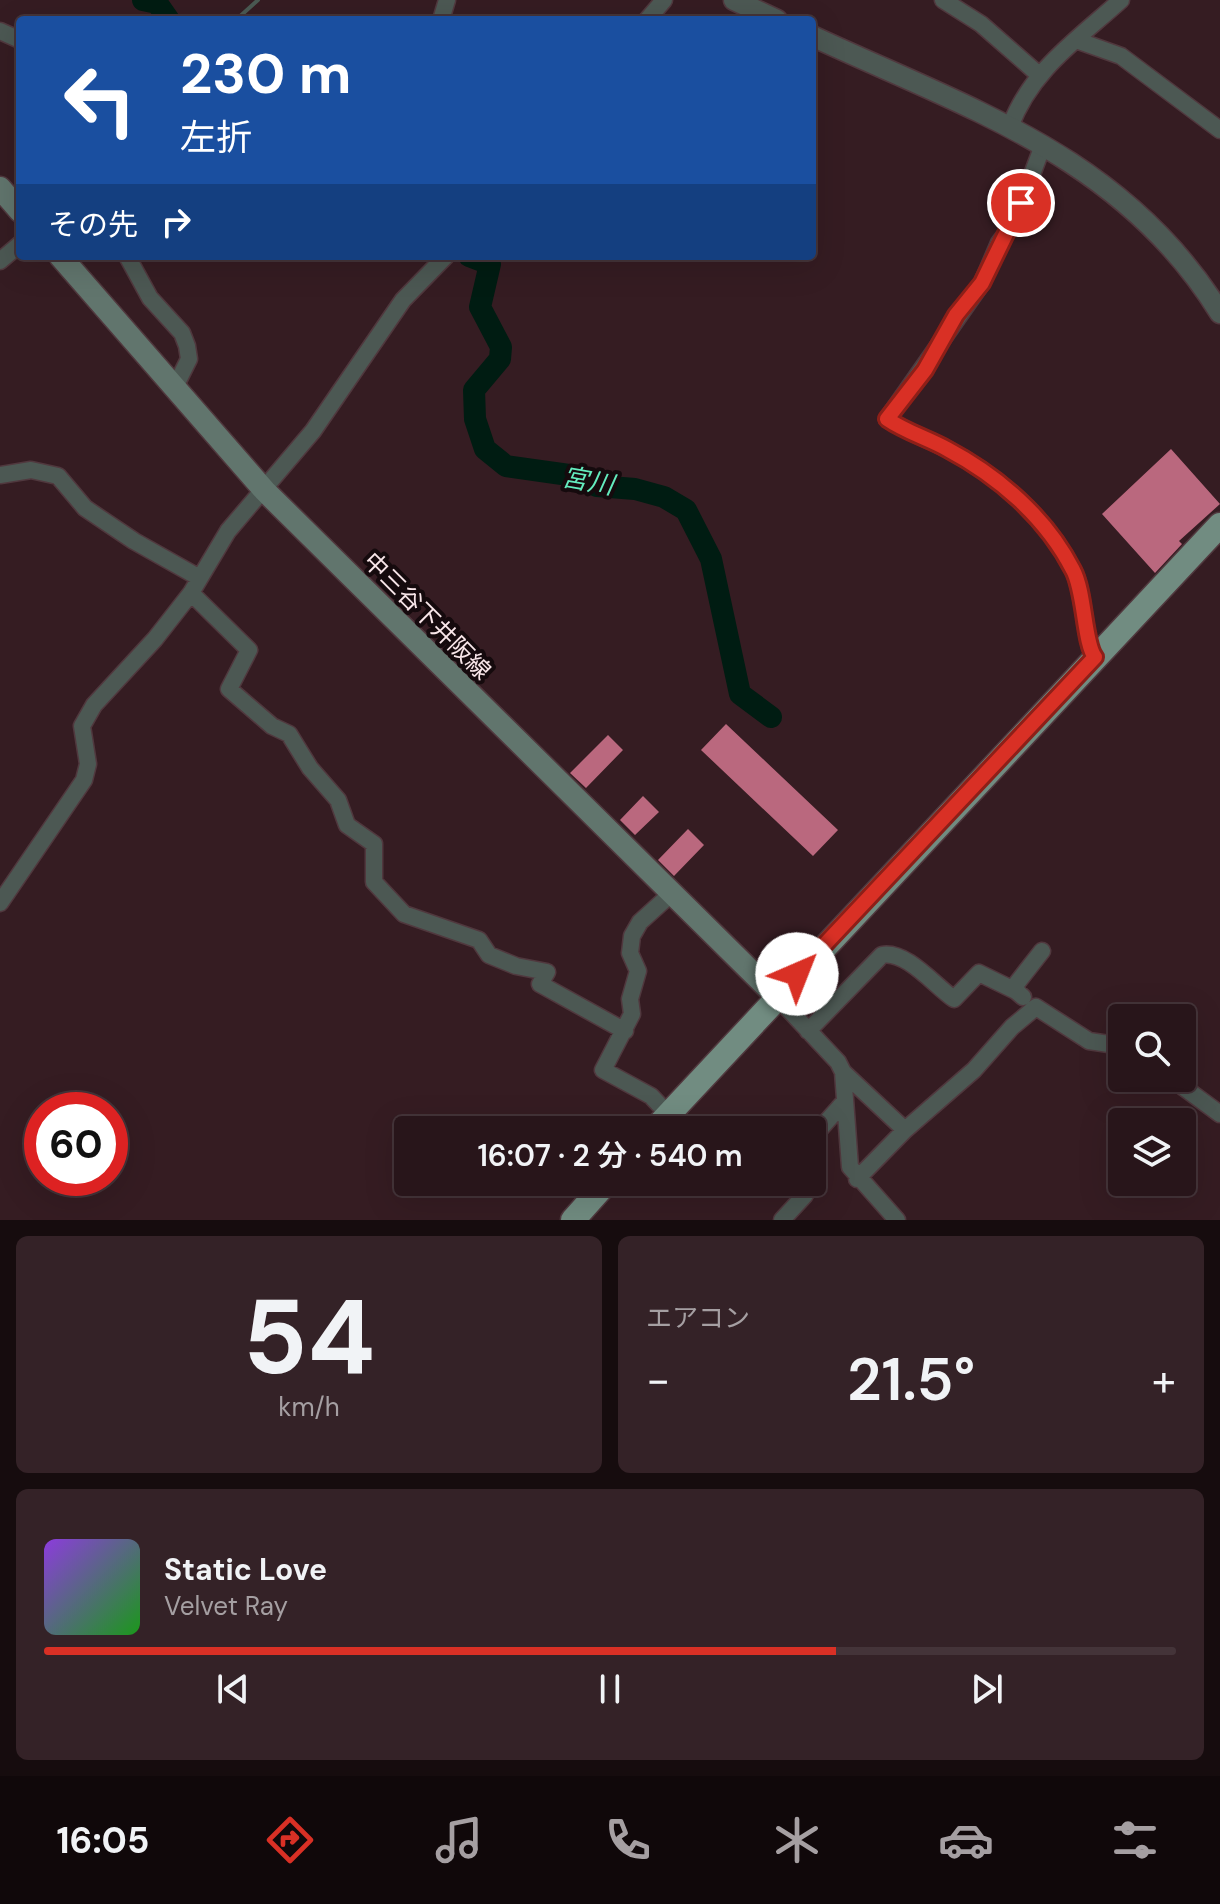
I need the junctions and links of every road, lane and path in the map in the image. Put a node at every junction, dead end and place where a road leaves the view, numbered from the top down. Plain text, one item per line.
1 (664, 0) edge
2 (734, 0) edge
3 (943, 0) edge
4 (1121, 0) edge
5 (650, 16) edge
6 (768, 16) edge
7 (816, 38) edge
8 (1076, 40) junction
9 (1038, 74) junction
10 (1010, 127) junction
11 (1220, 130) edge
12 (1043, 145) junction
13 (0, 188) edge
14 (16, 206) edge
15 (16, 247) edge
16 (63, 260) edge
17 (129, 260) edge
18 (442, 260) edge
19 (0, 261) edge
20 (1220, 313) edge
21 (174, 389) junction
22 (0, 475) edge
23 (265, 491) junction
24 (1220, 525) edge
25 (195, 585) junction
26 (1095, 657) junction
27 (672, 893) junction
28 (0, 903) edge
29 (1042, 951) dead end
30 (1016, 991) junction
31 (776, 996) junction
32 (1036, 1007) junction
33 (625, 1031) junction
34 (808, 1031) junction
35 (1108, 1044) edge
36 (843, 1072) junction
37 (1190, 1092) edge
38 (844, 1102) junction
39 (1220, 1114) edge
40 (659, 1116) edge
41 (666, 1116) edge
42 (826, 1122) edge
43 (905, 1130) junction
44 (857, 1179) junction
45 (594, 1196) edge
46 (804, 1196) edge
47 (573, 1220) edge
48 (782, 1220) edge
49 (897, 1220) edge

1 - 5 street
2 - 6 street
3 - 9 street
4 - 8 street
7 - 10 street
8 - 9 street
8 - 11 street
9 - 10 street
10 - 12 street
12 - 20 street
12 - 26 street
13 - 14 main road
15 - 19 street
16 - 21 main road, 中三谷下井阪線
17 - 21 street
18 - 23 street
21 - 23 main road, 中三谷下井阪線
22 - 25 street
23 - 25 street
23 - 27 main road, 中三谷下井阪線
24 - 26 main road
25 - 28 street
25 - 33 street
26 - 31 main road
27 - 31 main road, 中三谷下井阪線
27 - 33 street
29 - 30 street
30 - 32 street
30 - 34 street
31 - 34 street
31 - 41 main road
32 - 35 street
32 - 43 street
33 - 40 street
34 - 36 street
36 - 38 street
36 - 43 street
37 - 39 street
38 - 42 street
38 - 44 street
43 - 44 street
44 - 49 street
45 - 47 main road
46 - 48 street

